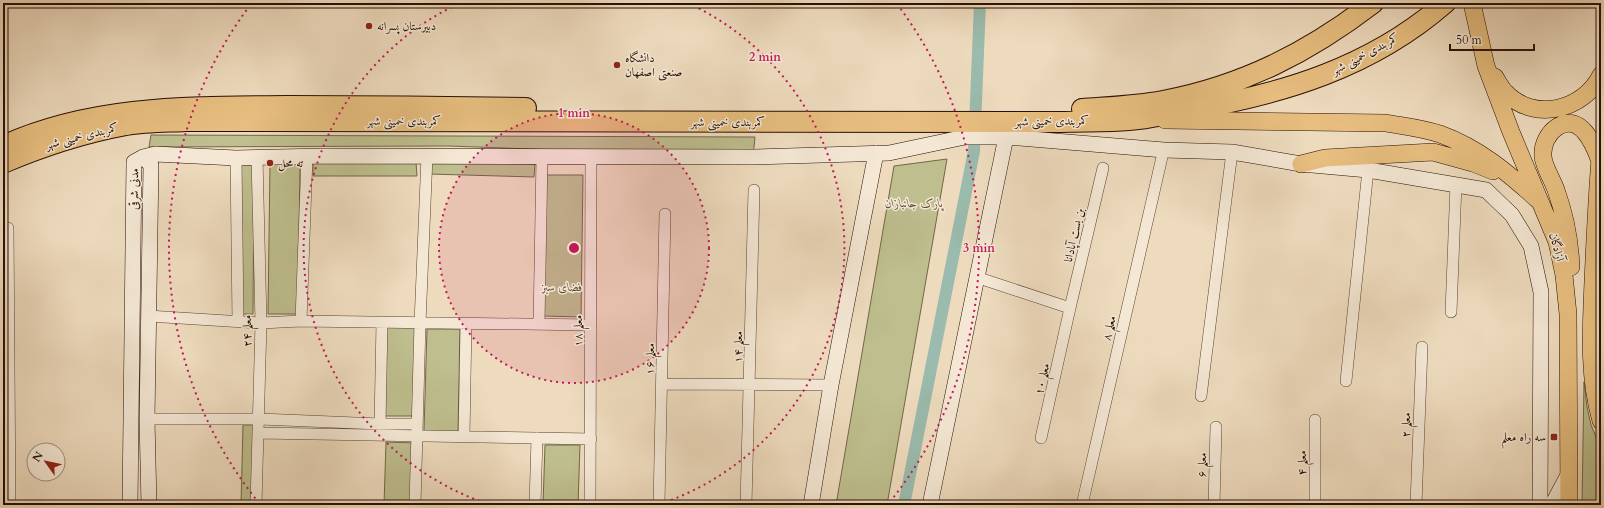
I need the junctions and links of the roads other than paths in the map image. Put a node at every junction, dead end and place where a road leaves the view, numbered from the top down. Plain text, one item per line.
1 (1373, 3) edge
2 (1472, 3) edge
3 (1441, 7) edge
4 (1486, 66) junction
5 (1601, 75) edge
6 (902, 116) junction
7 (1130, 120) junction
8 (997, 126) junction
9 (3, 146) edge
10 (1232, 152) junction
11 (876, 153) junction
12 (1600, 154) edge
13 (307, 156) junction
14 (427, 156) junction
15 (143, 157) junction
16 (542, 157) junction
17 (591, 157) junction
18 (1162, 157) dead end
19 (236, 158) junction
20 (257, 158) junction
21 (3, 162) edge
22 (1301, 164) junction
23 (1103, 168) dead end
24 (1368, 170) junction
25 (1456, 184) junction
26 (1524, 188) junction
27 (754, 190) dead end
28 (1543, 206) junction
29 (665, 214) dead end
30 (8, 228) dead end
31 (1598, 257) edge
32 (976, 277) junction
33 (1596, 306) edge
34 (1070, 308) junction
35 (1451, 312) dead end
36 (1568, 314) junction
37 (148, 316) junction
38 (238, 321) junction
39 (301, 322) junction
40 (382, 322) junction
41 (261, 323) junction
42 (420, 323) junction
43 (466, 324) junction
44 (539, 324) junction
45 (592, 325) junction
46 (1067, 325) joint
47 (1422, 347) dead end
48 (1596, 360) edge
49 (1346, 381) dead end
50 (663, 384) junction
51 (750, 384) junction
52 (830, 385) junction
53 (1201, 396) dead end
54 (147, 419) junction
55 (260, 419) junction
56 (1315, 420) dead end
57 (1601, 421) edge
58 (380, 424) junction
59 (417, 424) junction
60 (1216, 426) dead end
61 (259, 433) junction
62 (417, 436) junction
63 (464, 437) junction
64 (537, 438) junction
65 (1041, 438) dead end
66 (590, 439) junction
67 (1568, 475) junction
68 (10, 505) edge
69 (130, 505) edge
70 (149, 505) edge
71 (256, 505) edge
72 (416, 505) edge
73 (535, 505) edge
74 (590, 505) edge
75 (659, 505) edge
76 (746, 505) edge
77 (811, 505) edge
78 (930, 505) edge
79 (1082, 505) edge
80 (1214, 505) edge
81 (1315, 505) edge
82 (1416, 505) edge
83 (1540, 505) edge
84 (1552, 505) edge
85 (1569, 505) edge

1 - 8 highway, کمربندی خمینی شهر
2 - 4 main road, آزادگان
3 - 7 highway, کمربندی خمینی شهر
4 - 5 main road
4 - 28 main road, آزادگان
6 - 8 highway, کمربندی خمینی شهر
6 - 9 highway, کمربندی خمینی شهر
6 - 21 highway, کمربندی خمینی شهر
7 - 8 highway, کمربندی خمینی شهر
7 - 26 main road
8 - 10 street
8 - 11 street
8 - 32 street
10 - 22 street
10 - 53 street
11 - 17 street
11 - 52 street
12 - 31 main road
12 - 36 main road
13 - 14 street
13 - 20 street
13 - 39 street
14 - 16 street
14 - 42 street
15 - 19 street
15 - 37 street, مدنی شرقی
15 - 69 street, مدنی شرقی
16 - 17 street
16 - 44 street
17 - 45 street, معلم ۱۸
18 - 79 street, معلم ۸
19 - 20 street
19 - 38 street
20 - 41 street, معلم ۲۴
22 - 24 street
22 - 26 main road
23 - 34 street, بن بست آپادانا
24 - 25 street
24 - 49 street
25 - 35 street
25 - 83 street
26 - 28 main road
27 - 51 street, معلم ۱۴
28 - 36 main road, آزادگان
29 - 50 street, معلم ۱۶
30 - 68 street
31 - 33 main road
32 - 34 street
32 - 78 street
33 - 48 main road
34 - 46 street, بن بست آپادانا
36 - 67 main road, آزادگان
37 - 38 street
37 - 54 street, مدنی شرقی
38 - 41 street
39 - 40 street
39 - 41 street
40 - 42 street
40 - 58 street
41 - 55 street, معلم ۲۴
42 - 43 street
42 - 59 street
43 - 44 street
43 - 63 street
44 - 45 street
45 - 66 street, معلم ۱۸
46 - 65 street, معلم ۱۰
47 - 82 street, معلم ۲
48 - 57 main road
50 - 51 street
50 - 75 street, معلم ۱۶
51 - 52 street
51 - 76 street, معلم ۱۴
52 - 77 street
54 - 55 street
54 - 70 street, مدنی شرقی
55 - 58 street
55 - 61 street, معلم ۲۴
56 - 81 street, معلم ۴
58 - 59 street
59 - 62 street
60 - 80 street, معلم ۶
61 - 62 street
61 - 71 street, معلم ۲۴
62 - 63 street
62 - 72 street
63 - 64 street
64 - 66 street
64 - 73 street
66 - 74 street, معلم ۱۸
67 - 84 street
67 - 85 main road, آزادگان

